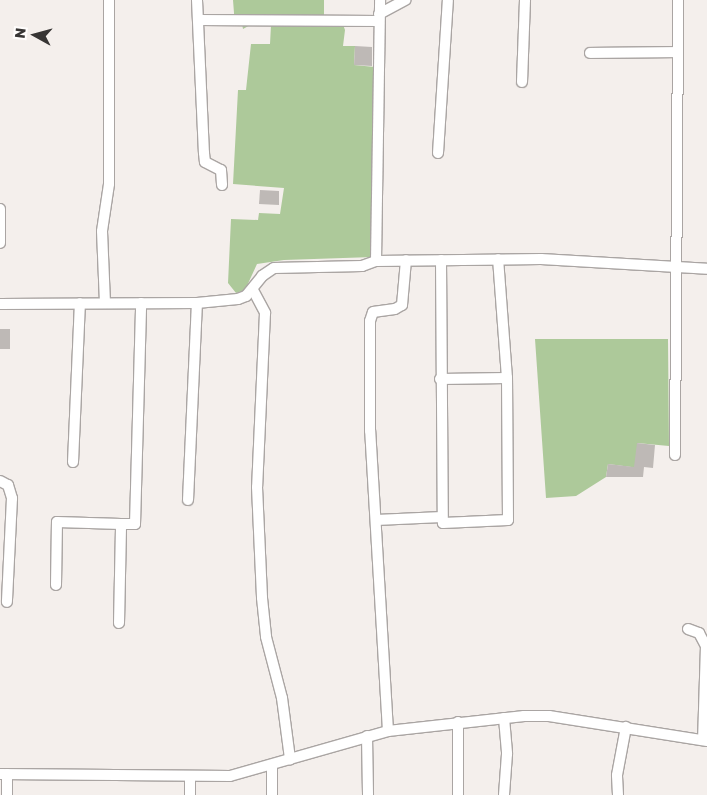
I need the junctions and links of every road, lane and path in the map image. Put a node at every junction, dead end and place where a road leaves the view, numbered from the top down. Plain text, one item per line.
1 (109, 0) edge
2 (197, 0) edge
3 (380, 0) edge
4 (405, 0) edge
5 (448, 0) edge
6 (525, 0) edge
7 (678, 0) edge
8 (379, 18) junction
9 (198, 20) junction
10 (677, 52) junction
11 (590, 53) dead end
12 (522, 82) dead end
13 (438, 153) dead end
14 (222, 185) dead end
15 (0, 209) edge
16 (0, 243) edge
17 (498, 259) junction
18 (406, 260) junction
19 (440, 260) junction
20 (376, 261) junction
21 (674, 266) junction
22 (707, 269) edge
23 (253, 290) junction
24 (105, 303) junction
25 (141, 303) junction
26 (197, 303) junction
27 (0, 304) edge
28 (80, 304) junction
29 (506, 378) junction
30 (440, 379) junction
31 (675, 455) dead end
32 (73, 462) dead end
33 (0, 481) edge
34 (188, 500) dead end
35 (442, 517) junction
36 (376, 520) junction
37 (121, 524) junction
38 (56, 584) dead end
39 (7, 602) dead end
40 (119, 623) dead end
41 (688, 629) dead end
42 (504, 718) junction
43 (458, 722) junction
44 (626, 727) junction
45 (388, 731) junction
46 (367, 736) junction
47 (705, 740) edge
48 (290, 759) junction
49 (272, 765) junction
50 (3, 774) edge
51 (190, 777) junction
52 (7, 795) edge
53 (190, 795) edge
54 (272, 795) edge
55 (368, 795) edge
56 (458, 795) edge
57 (504, 795) edge
58 (618, 795) edge

1 - 24 street
2 - 9 street
3 - 8 street
4 - 8 street
5 - 13 street
6 - 12 street
7 - 10 street
8 - 9 street
8 - 20 street
9 - 14 street
10 - 11 street
10 - 21 street
15 - 16 street
17 - 19 street
17 - 21 street
17 - 29 street
18 - 19 street
18 - 20 street
18 - 36 street
19 - 30 street
20 - 23 street
21 - 22 street
21 - 31 street
23 - 26 street
23 - 48 street
24 - 25 street
24 - 28 street
25 - 26 street
25 - 37 street
26 - 34 street
27 - 28 street
28 - 32 street
29 - 30 street
29 - 35 street
30 - 35 street
33 - 39 street
35 - 36 street
36 - 45 street
37 - 38 street
37 - 40 street
41 - 47 street
42 - 43 street
42 - 44 street
42 - 57 street
43 - 45 street
43 - 56 street
44 - 47 street
44 - 58 street
45 - 46 street
46 - 48 street
46 - 55 street
48 - 49 street
49 - 51 street
49 - 54 street
50 - 51 street
50 - 52 street
51 - 53 street

